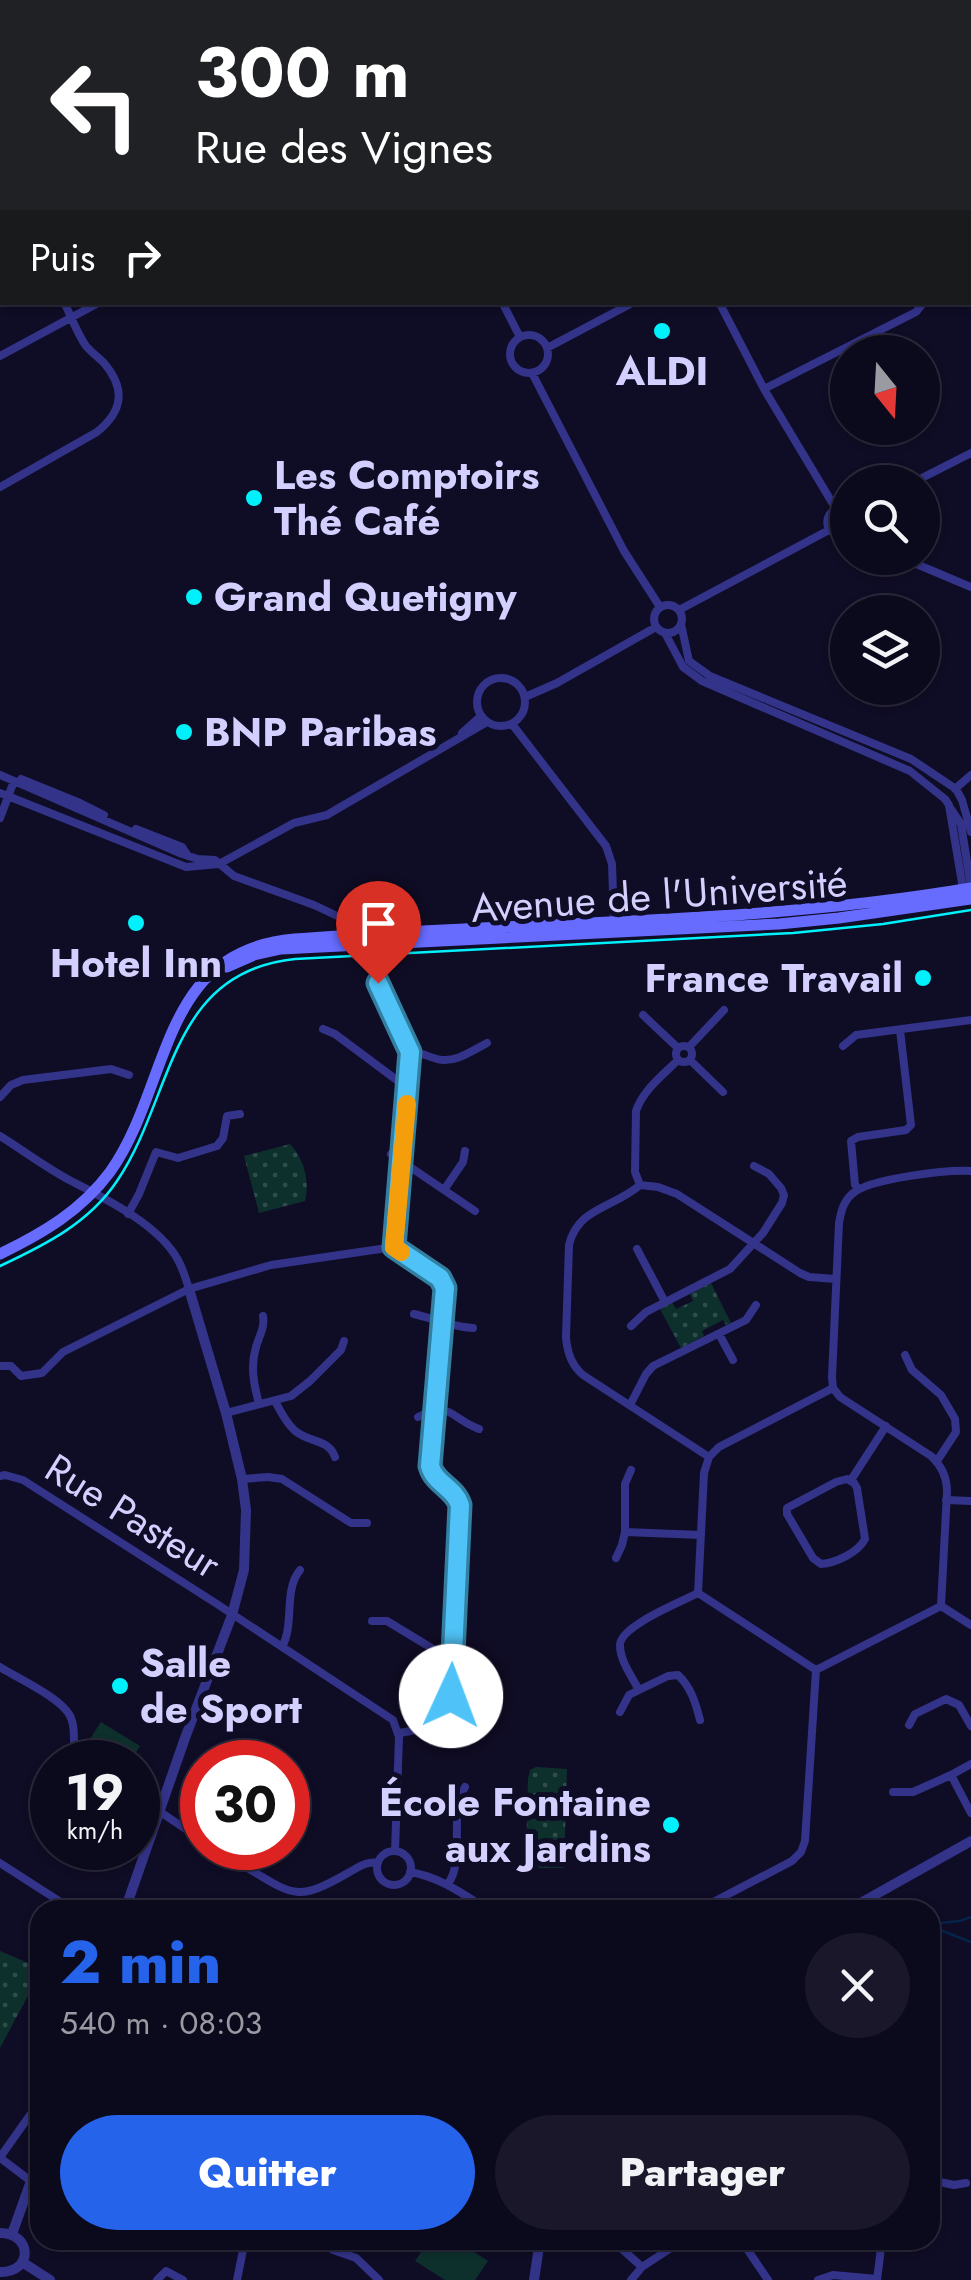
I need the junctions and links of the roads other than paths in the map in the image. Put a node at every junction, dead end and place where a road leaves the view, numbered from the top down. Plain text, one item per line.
1 (66, 305) edge
2 (94, 305) edge
3 (504, 305) edge
4 (628, 305) edge
5 (721, 305) edge
6 (922, 305) edge
7 (72, 317) junction
8 (520, 337) junction
9 (547, 348) junction
10 (0, 356) edge
11 (532, 373) junction
12 (764, 389) junction
13 (971, 453) edge
14 (940, 469) edge
15 (0, 487) edge
16 (830, 499) edge
17 (830, 516) edge
18 (830, 530) joint
19 (940, 574) edge
20 (971, 587) edge
21 (660, 606) junction
22 (679, 610) junction
23 (681, 624) junction
24 (656, 627) junction
25 (665, 633) junction
26 (525, 697) junction
27 (487, 721) junction
28 (512, 724) junction
29 (0, 773) edge
30 (971, 774) edge
31 (388, 780) junction
32 (14, 782) junction
33 (956, 789) junction
34 (4, 792) edge
35 (947, 802) junction
36 (0, 818) edge
37 (971, 832) edge
38 (188, 856) junction
39 (217, 862) junction
40 (970, 894) edge
41 (615, 927) junction
42 (373, 933) junction
43 (378, 983) dead end
44 (196, 989) junction
45 (724, 1010) dead end
46 (643, 1015) dead end
47 (971, 1020) edge
48 (323, 1029) dead end
49 (900, 1030) junction
50 (487, 1043) dead end
51 (844, 1046) dead end
52 (689, 1047) junction
53 (678, 1048) junction
54 (410, 1052) junction
55 (678, 1060) junction
56 (690, 1060) junction
57 (129, 1075) dead end
58 (408, 1082) junction
59 (723, 1092) dead end
60 (0, 1097) edge
61 (240, 1114) dead end
62 (0, 1136) edge
63 (465, 1152) dead end
64 (391, 1154) dead end
65 (402, 1161) junction
66 (754, 1166) dead end
67 (971, 1171) edge
68 (640, 1184) junction
69 (859, 1189) junction
70 (444, 1190) junction
71 (94, 1192) junction
72 (475, 1211) dead end
73 (128, 1214) junction
74 (753, 1242) junction
75 (394, 1247) junction
76 (637, 1250) dead end
77 (0, 1254) edge
78 (836, 1279) junction
79 (189, 1289) junction
80 (665, 1302) junction
81 (756, 1305) dead end
82 (414, 1314) dead end
83 (264, 1316) dead end
84 (443, 1320) junction
85 (630, 1326) dead end
86 (472, 1328) dead end
87 (719, 1334) junction
88 (344, 1341) dead end
89 (905, 1354) dead end
90 (733, 1360) dead end
91 (0, 1366) edge
92 (833, 1388) junction
93 (274, 1401) junction
94 (259, 1404) junction
95 (630, 1405) junction
96 (435, 1409) junction
97 (226, 1413) junction
98 (418, 1417) dead end
99 (886, 1426) junction
100 (480, 1428) dead end
101 (335, 1457) dead end
102 (709, 1457) junction
103 (937, 1460) junction
104 (631, 1470) dead end
105 (0, 1476) edge
106 (242, 1479) junction
107 (851, 1480) junction
108 (946, 1500) junction
109 (971, 1502) edge
110 (367, 1522) dead end
111 (625, 1532) junction
112 (701, 1534) junction
113 (616, 1558) dead end
114 (300, 1570) dead end
115 (698, 1593) junction
116 (941, 1606) junction
117 (232, 1615) junction
118 (372, 1622) dead end
119 (971, 1626) edge
120 (282, 1647) junction
121 (452, 1657) junction
122 (0, 1667) edge
123 (816, 1670) junction
124 (639, 1690) junction
125 (620, 1712) dead end
126 (700, 1720) dead end
127 (909, 1726) dead end
128 (971, 1726) edge
129 (398, 1733) junction
130 (74, 1740) edge
131 (971, 1764) edge
132 (952, 1776) junction
133 (465, 1786) dead end
134 (893, 1792) dead end
135 (971, 1812) edge
136 (161, 1813) junction
137 (180, 1826) edge
138 (971, 1841) edge
139 (395, 1851) junction
140 (378, 1863) junction
141 (0, 1864) edge
142 (251, 1870) edge
143 (410, 1872) junction
144 (448, 1884) junction
145 (57, 1900) edge
146 (129, 1900) edge
147 (473, 1900) edge
148 (717, 1900) edge
149 (866, 1900) edge
150 (30, 2115) edge
151 (30, 2181) edge
152 (940, 2182) edge
153 (966, 2184) dead end
154 (30, 2193) edge
155 (6, 2234) edge
156 (243, 2250) edge
157 (333, 2250) edge
158 (538, 2250) edge
159 (623, 2250) edge
160 (668, 2250) edge
161 (748, 2250) edge
162 (881, 2250) edge
163 (22, 2262) junction
164 (642, 2267) junction
165 (0, 2272) edge
166 (50, 2280) edge
167 (157, 2280) edge
168 (183, 2280) edge
169 (237, 2280) edge
170 (378, 2280) edge
171 (534, 2280) edge
172 (631, 2280) edge
173 (768, 2280) edge
174 (818, 2280) edge
175 (877, 2280) edge

1 - 7 street
2 - 7 street
3 - 8 street
4 - 9 street
5 - 12 street
6 - 12 street
7 - 10 street
7 - 15 street
8 - 9 street
8 - 11 street
9 - 11 street
11 - 21 street
12 - 16 street
13 - 14 street
17 - 18 street
18 - 22 street
19 - 20 street
21 - 22 street
21 - 24 street
22 - 23 street
23 - 25 street
23 - 33 street
24 - 25 street
24 - 26 street
25 - 35 street
26 - 27 street
26 - 28 street
27 - 28 street
27 - 31 street
27 - 31 street
28 - 41 street
29 - 32 street
29 - 38 street
30 - 33 street
31 - 39 street
32 - 34 street
32 - 38 street
33 - 35 street
33 - 37 street
34 - 36 street
34 - 39 street
35 - 40 street
38 - 39 street
39 - 42 street
40 - 41 main road, Avenue de l'Université
41 - 42 main road, Avenue de l'Université
41 - 44 main road, Avenue de l'Université
42 - 44 main road, Avenue de l'Université
43 - 54 street
44 - 71 main road
45 - 52 street
46 - 53 street
47 - 49 street
48 - 58 street
49 - 51 street
49 - 69 street
50 - 54 street
52 - 53 street
52 - 56 street
53 - 55 street
54 - 58 street
55 - 56 street
55 - 68 street
56 - 59 street
57 - 60 street
58 - 65 street
61 - 73 street
62 - 71 street
63 - 70 street
64 - 65 street
65 - 70 street
65 - 75 street
66 - 74 street
67 - 69 street
68 - 74 street
68 - 95 street
69 - 78 street
70 - 72 street
71 - 73 street
71 - 77 main road
73 - 79 street
74 - 78 street
74 - 80 street
75 - 79 street
75 - 84 street
76 - 80 street
78 - 92 street
79 - 91 street
79 - 97 street
80 - 85 street
81 - 87 street
82 - 84 street
83 - 94 street
84 - 86 street
84 - 96 street
87 - 90 street
87 - 95 street
88 - 93 street
89 - 103 street
92 - 99 street
92 - 102 street
93 - 94 street
93 - 101 street
94 - 97 street
95 - 102 street
96 - 98 street
96 - 100 street
96 - 121 street
97 - 106 street
99 - 103 street
99 - 107 street
102 - 112 street
103 - 108 street
104 - 111 street
105 - 117 street, Rue Pasteur
106 - 110 street
106 - 117 street
107 - 107 street
108 - 109 street
108 - 116 street
111 - 112 street
111 - 113 street
112 - 115 street
114 - 120 street
115 - 123 street
115 - 124 street
116 - 119 street
116 - 123 street
117 - 120 street, Rue Pasteur
117 - 136 street
118 - 121 street
120 - 129 street, Rue Pasteur
121 - 129 street
122 - 130 street
123 - 148 street
124 - 125 street
124 - 126 street
127 - 128 street
129 - 139 street
131 - 132 street
132 - 134 street
132 - 135 street
133 - 144 street
136 - 137 street
136 - 146 street
138 - 149 street
139 - 140 street
139 - 143 street
140 - 142 street
140 - 143 street
141 - 145 street
143 - 144 street
144 - 147 street
150 - 151 street
152 - 153 street
154 - 155 street
155 - 163 street
156 - 169 street
157 - 170 street
158 - 171 street
159 - 164 street
160 - 164 street
161 - 173 street
162 - 175 street
163 - 165 street
163 - 166 street
164 - 172 street
167 - 168 street
174 - 175 street

